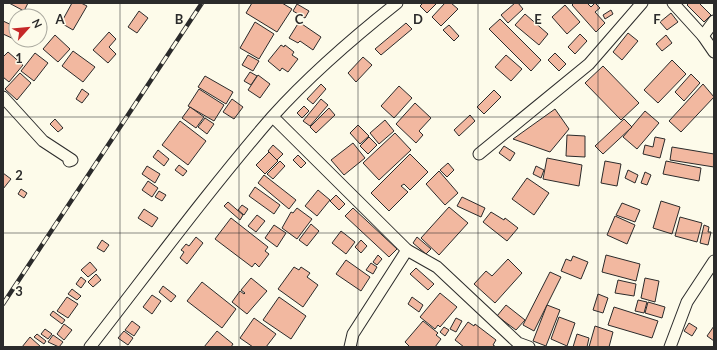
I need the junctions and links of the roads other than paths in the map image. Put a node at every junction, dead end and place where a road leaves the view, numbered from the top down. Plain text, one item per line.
1 (397, 3) edge
2 (642, 3) edge
3 (673, 3) edge
4 (714, 21) edge
5 (703, 36) junction
6 (714, 52) edge
7 (3, 97) edge
8 (273, 117) junction
9 (479, 154) dead end
10 (69, 161) dead end
11 (407, 250) junction
12 (714, 261) edge
13 (517, 345) edge
14 (90, 347) edge
15 (350, 347) edge
16 (529, 347) edge
17 (670, 347) edge

1 - 8 street
2 - 9 street
3 - 5 street
4 - 5 street
5 - 6 street
7 - 10 street
8 - 11 street
8 - 14 street
11 - 13 street
11 - 15 street
12 - 17 street
13 - 16 street

